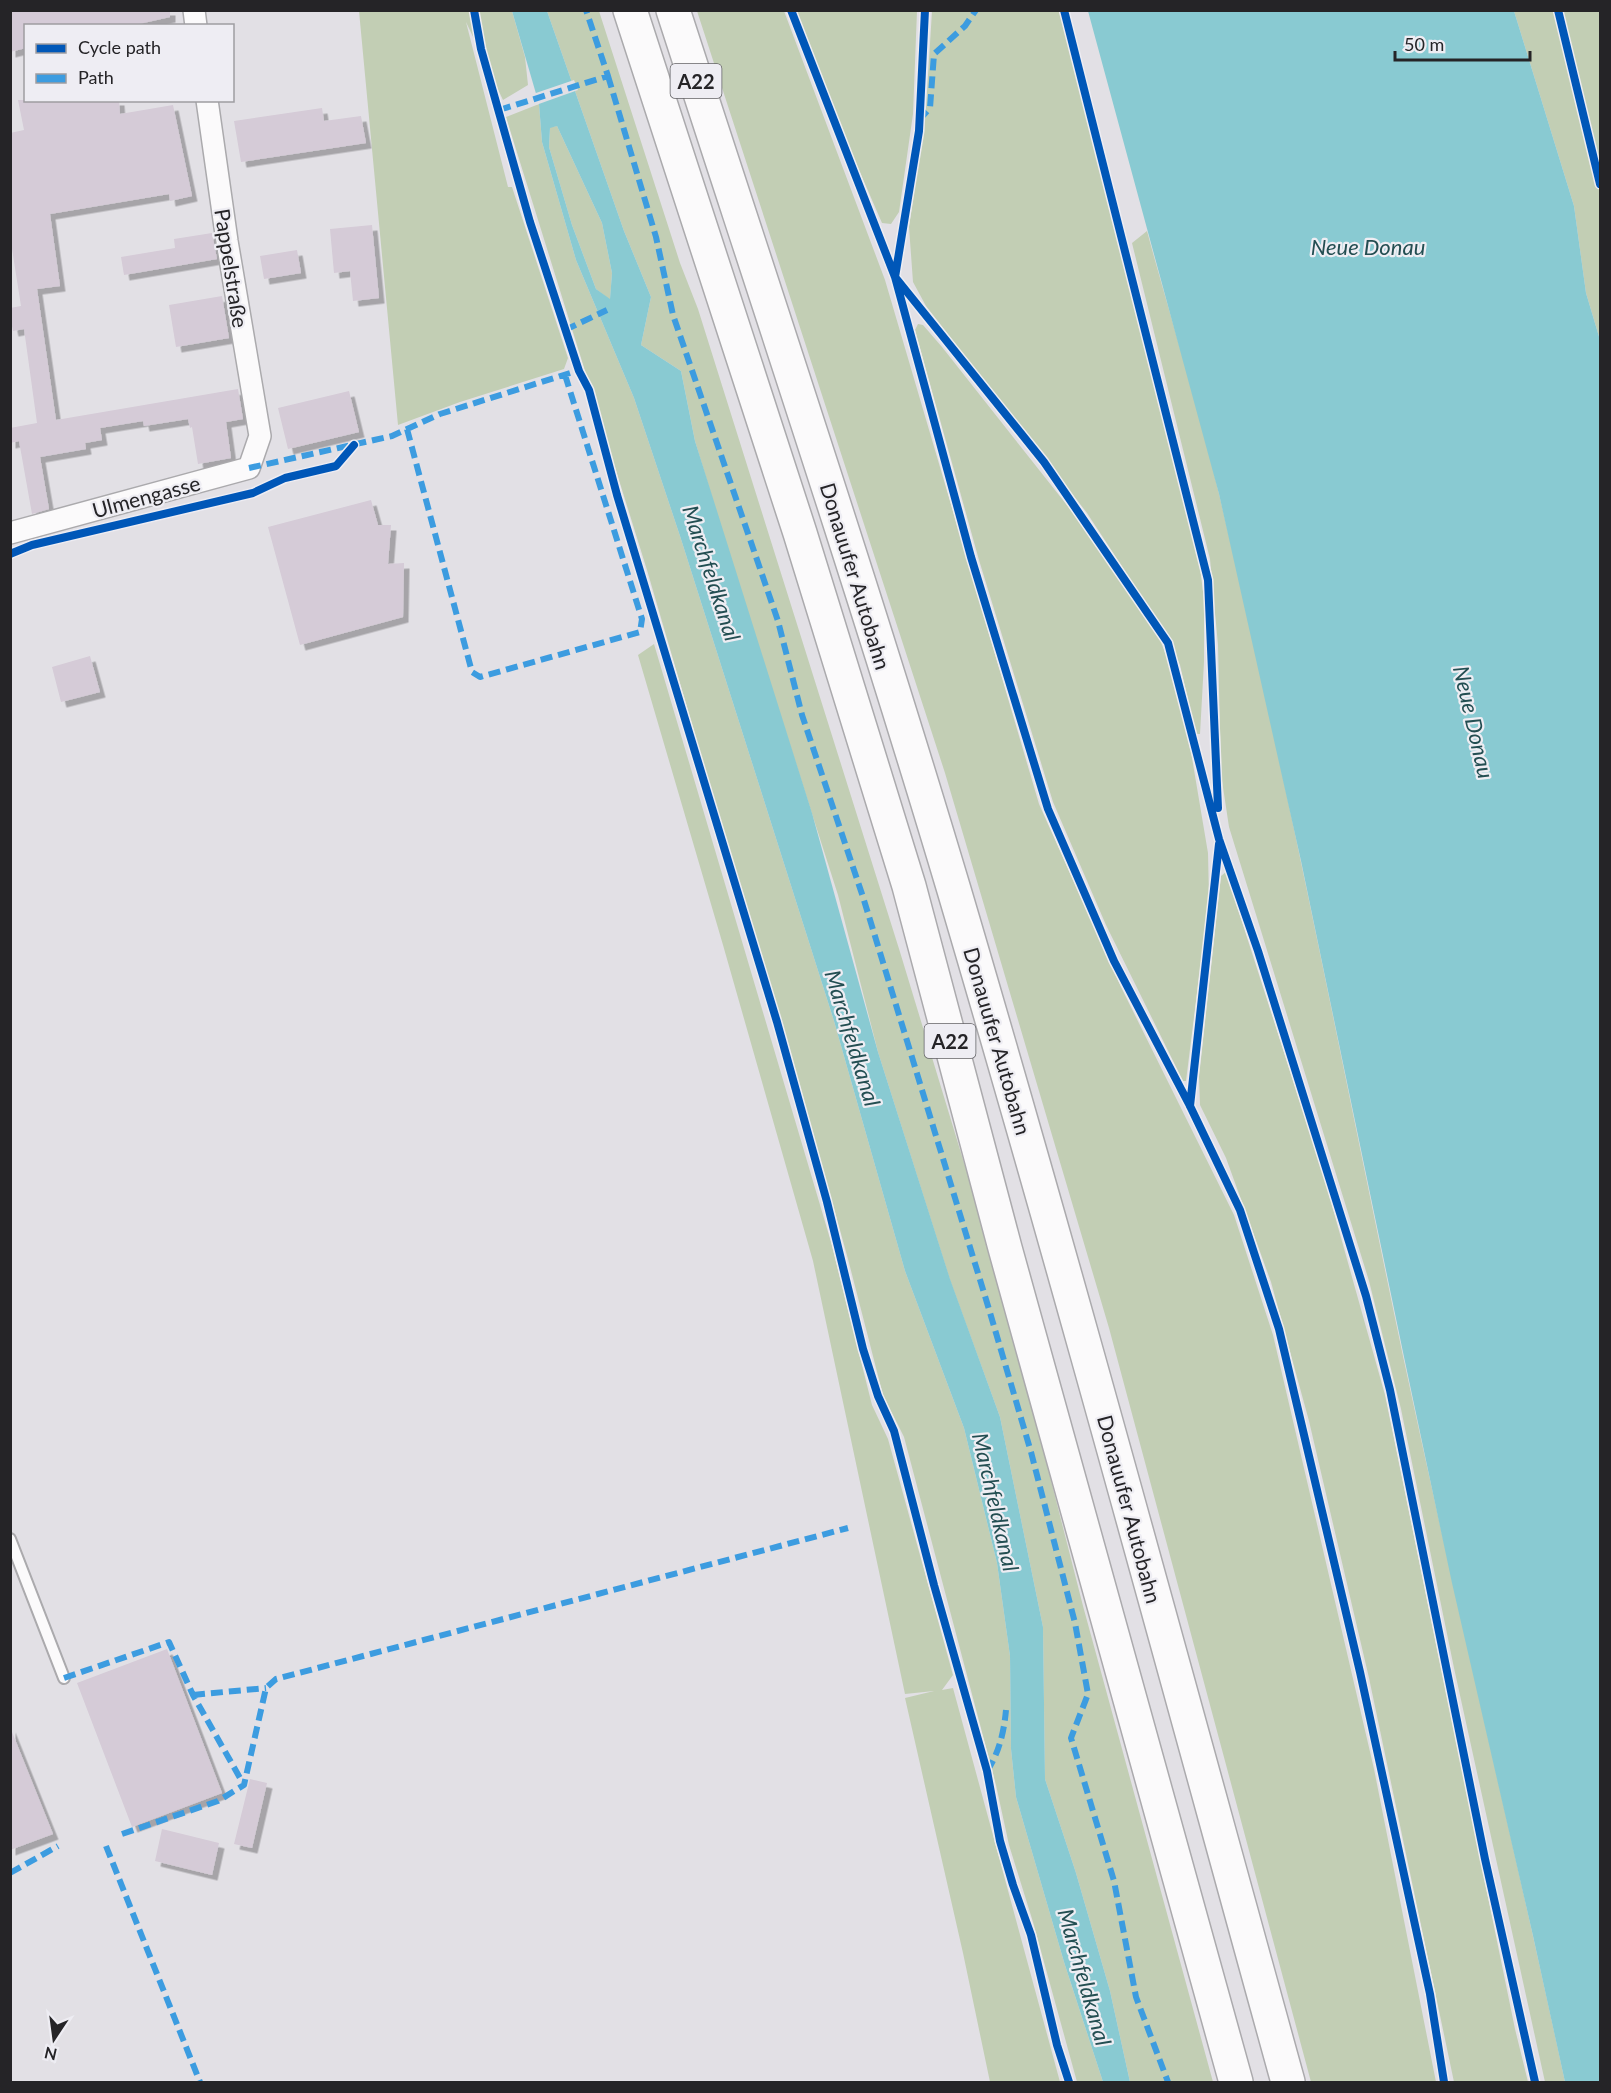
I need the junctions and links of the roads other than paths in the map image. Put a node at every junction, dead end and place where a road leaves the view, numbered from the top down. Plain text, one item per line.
1 (630, 10) edge
2 (673, 10) edge
3 (207, 102) edge
4 (260, 436) joint
5 (10, 533) edge
6 (10, 1539) edge
7 (64, 1678) dead end
8 (1236, 2082) edge
9 (1287, 2082) edge

1 - 8 highway, Donauufer Autobahn / A22
2 - 9 highway, Donauufer Autobahn / A22
3 - 4 street, Pappelstraße
4 - 5 street, Ulmengasse
6 - 7 lane

